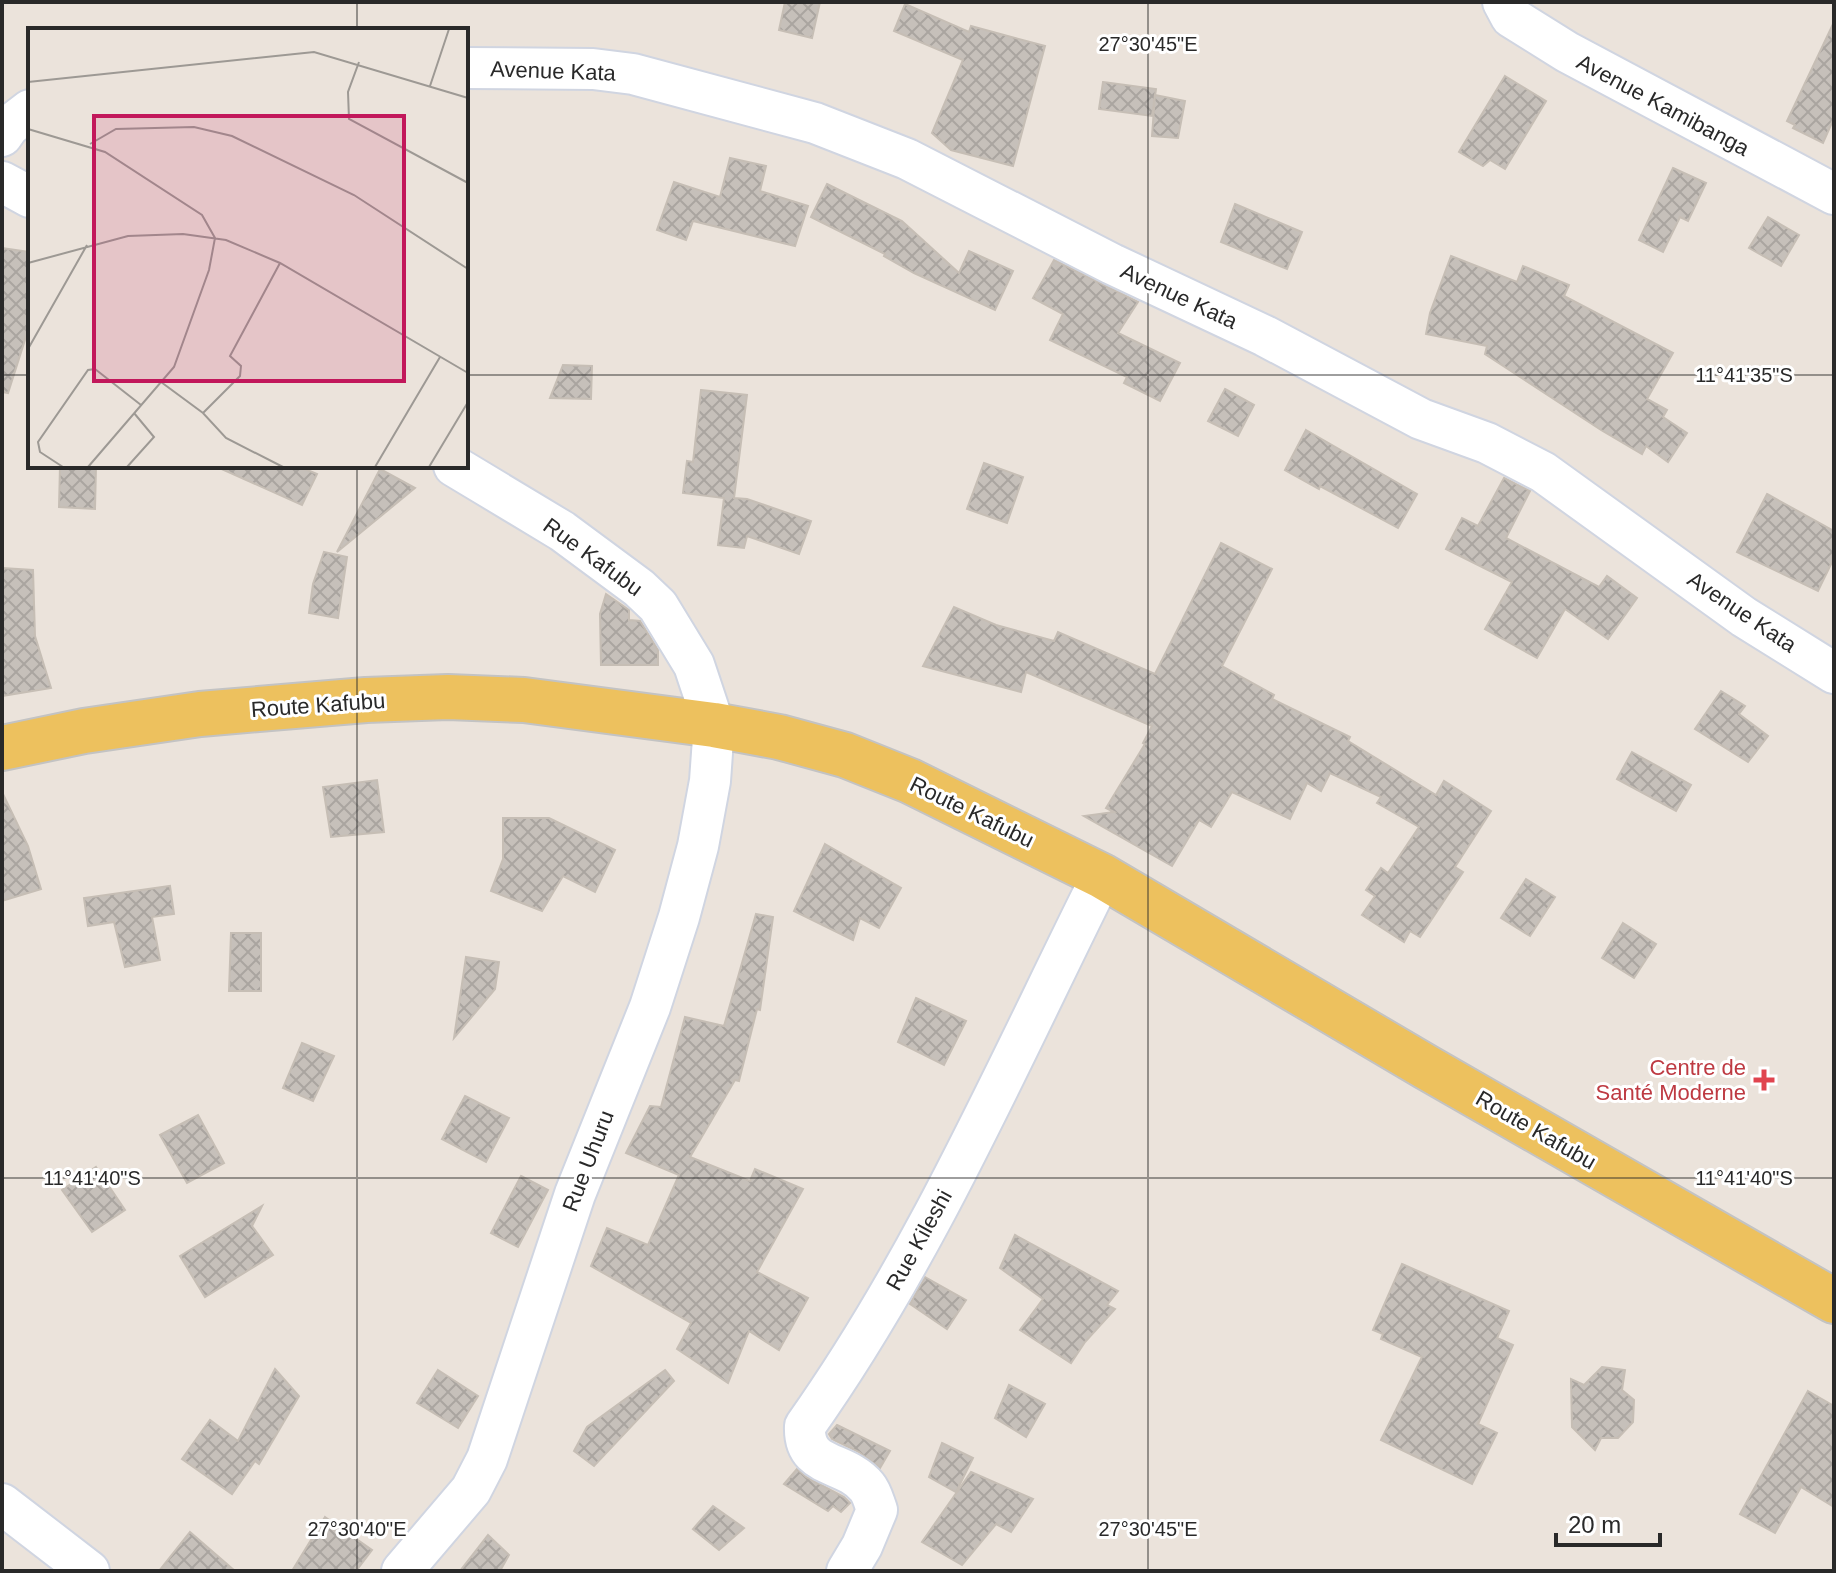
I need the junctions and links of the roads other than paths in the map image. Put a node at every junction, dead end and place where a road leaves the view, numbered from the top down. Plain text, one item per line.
1 (1503, 2) edge
2 (468, 68) edge
3 (28, 112) edge
4 (2, 136) edge
5 (2, 182) edge
6 (1834, 194) edge
7 (28, 196) edge
8 (457, 468) edge
9 (1834, 673) edge
10 (714, 725) junction
11 (2, 748) edge
12 (1102, 876) junction
13 (1834, 1301) edge
14 (2, 1504) edge
15 (89, 1571) edge
16 (402, 1571) edge
17 (847, 1571) edge

1 - 6 street, Avenue Kamibanga
2 - 9 street, Avenue Kata
3 - 4 street
5 - 7 street
8 - 10 street, Rue Kafubu
10 - 11 main road, Route Kafubu
10 - 12 main road, Route Kafubu
10 - 16 street, Rue Uhuru
12 - 13 main road, Route Kafubu
12 - 17 street, Rue Kileshi
14 - 15 street

